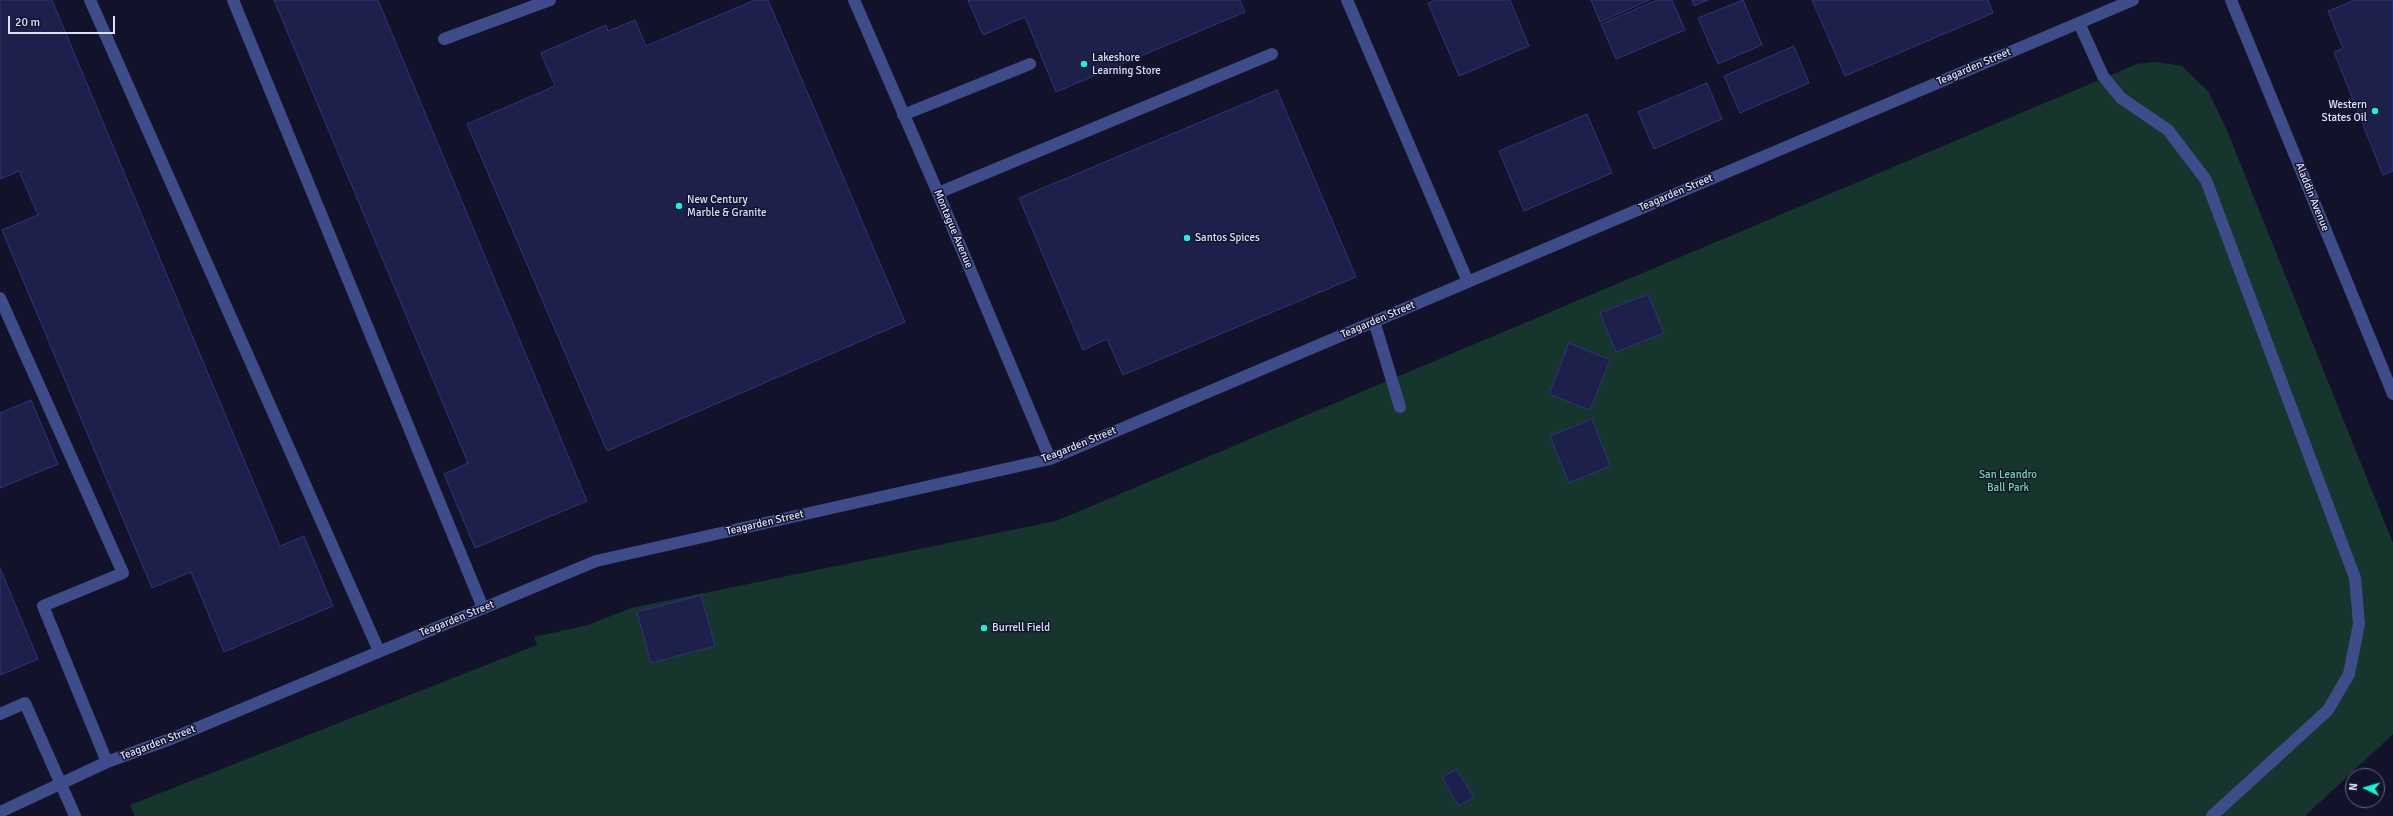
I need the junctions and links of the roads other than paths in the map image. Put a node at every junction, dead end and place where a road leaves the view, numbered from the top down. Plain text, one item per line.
1 (90, 0) edge
2 (233, 0) edge
3 (550, 0) edge
4 (854, 0) edge
5 (1347, 0) edge
6 (2133, 0) edge
7 (2231, 0) edge
8 (2079, 23) junction
9 (444, 39) dead end
10 (1272, 54) dead end
11 (1030, 64) dead end
12 (903, 115) junction
13 (938, 193) junction
14 (1468, 282) junction
15 (0, 298) edge
16 (1374, 322) junction
17 (2393, 394) edge
18 (1400, 406) dead end
19 (1050, 459) junction
20 (484, 608) junction
21 (378, 651) junction
22 (0, 714) edge
23 (107, 762) junction
24 (61, 782) junction
25 (0, 812) edge
26 (75, 816) edge
27 (2212, 816) edge

1 - 21 street
2 - 20 street
3 - 9 street
4 - 12 street, Montague Avenue
5 - 14 street
6 - 8 street, Teagarden Street
7 - 17 street, Aladdin Avenue
8 - 14 street, Teagarden Street
8 - 27 street
10 - 13 street
11 - 12 street
12 - 13 street, Montague Avenue
13 - 19 street, Montague Avenue
14 - 16 street, Teagarden Street
15 - 23 street
16 - 18 street
16 - 19 street, Teagarden Street
19 - 20 street, Teagarden Street
20 - 21 street, Teagarden Street
21 - 23 street, Teagarden Street
22 - 24 street
23 - 24 street, Teagarden Street
24 - 25 street, Teagarden Street
24 - 26 street

